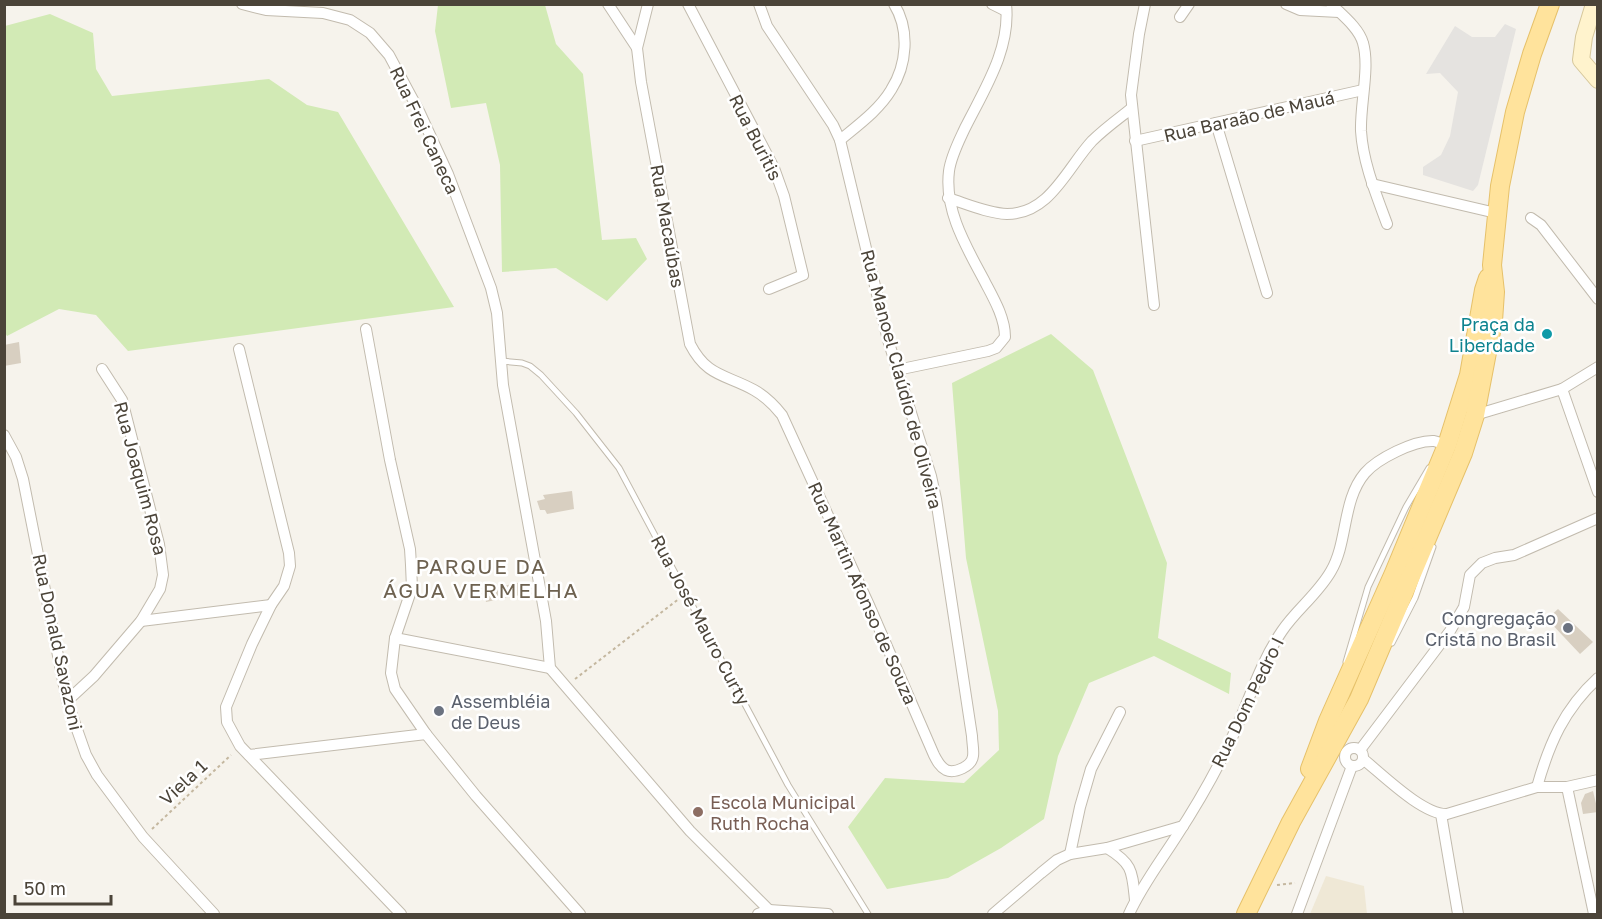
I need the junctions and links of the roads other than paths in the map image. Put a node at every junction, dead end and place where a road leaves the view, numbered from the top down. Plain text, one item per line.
1 (242, 4) edge
2 (608, 4) edge
3 (648, 4) edge
4 (688, 4) edge
5 (759, 4) edge
6 (894, 4) edge
7 (992, 4) edge
8 (1145, 4) edge
9 (1189, 4) edge
10 (1286, 4) edge
11 (1550, 4) edge
12 (1594, 4) edge
13 (1338, 7) edge
14 (1006, 8) edge
15 (1180, 17) dead end
16 (637, 48) junction
17 (1598, 80) edge
18 (1363, 90) junction
19 (1132, 108) junction
20 (1216, 123) junction
21 (840, 140) junction
22 (1135, 141) junction
23 (1372, 184) junction
24 (948, 198) junction
25 (1496, 213) junction
26 (1531, 218) dead end
27 (1387, 224) dead end
28 (1492, 265) junction
29 (769, 289) dead end
30 (1267, 292) dead end
31 (1598, 299) edge
32 (1154, 305) dead end
33 (366, 329) dead end
34 (239, 350) dead end
35 (500, 361) junction
36 (1598, 367) edge
37 (102, 369) dead end
38 (897, 370) junction
39 (1562, 389) junction
40 (773, 404) joint
41 (1475, 415) junction
42 (4, 435) edge
43 (1445, 449) junction
44 (1598, 492) edge
45 (1440, 517) junction
46 (1598, 518) edge
47 (1434, 544) dead end
48 (271, 605) junction
49 (141, 621) junction
50 (395, 638) junction
51 (550, 668) junction
52 (1598, 678) edge
53 (1359, 699) junction
54 (67, 701) junction
55 (1120, 712) dead end
56 (426, 734) junction
57 (1340, 745) junction
58 (1359, 752) junction
59 (249, 755) junction
60 (958, 770) joint
61 (1598, 780) edge
62 (1537, 787) junction
63 (1567, 787) junction
64 (1441, 814) junction
65 (1291, 822) junction
66 (1183, 826) junction
67 (1107, 848) junction
68 (1070, 854) junction
69 (1135, 900) junction
70 (769, 910) junction
71 (214, 915) edge
72 (400, 915) edge
73 (580, 915) edge
74 (758, 915) edge
75 (828, 915) edge
76 (868, 915) edge
77 (993, 915) edge
78 (1129, 915) edge
79 (1246, 915) edge
80 (1297, 915) edge
81 (1458, 915) edge
82 (1594, 915) edge

1 - 35 street, Rua Frei Caneca
2 - 16 street
3 - 16 street, Rua Macaúbas
4 - 29 street, Rua Buritis
5 - 21 street, Rua Manoel Claúdio de Oliveira
6 - 21 street
7 - 14 street
8 - 19 street
9 - 15 street
10 - 13 street
11 - 25 main road
12 - 17 main road
13 - 18 street
14 - 24 street
16 - 40 street, Rua Macaúbas
18 - 20 street, Rua Baraão de Mauá
18 - 23 street
19 - 22 street
19 - 24 street
20 - 22 street, Rua Baraão de Mauá
20 - 30 street
21 - 38 street, Rua Manoel Claúdio de Oliveira
22 - 32 street
23 - 25 street
23 - 27 street
24 - 38 street
25 - 28 main road
26 - 31 street
28 - 41 main road
28 - 43 main road
33 - 50 street
34 - 48 street
35 - 51 street, Rua Frei Caneca
35 - 76 lane, Rua José Mauro Curty
36 - 39 street
37 - 49 street, Rua Joaquim Rosa
38 - 60 street, Rua Manoel Claúdio de Oliveira
39 - 41 street
39 - 44 street
40 - 60 street, Rua Martin Afonso de Souza
41 - 45 main road
42 - 54 street, Rua Donald Savazoni
43 - 45 main road
43 - 57 main road
43 - 66 street, Rua Dom Pedro I
45 - 53 main road
46 - 58 street
47 - 53 lane
48 - 49 street
48 - 59 street
49 - 54 street, Rua Joaquim Rosa
50 - 51 street
50 - 56 street
51 - 70 street
52 - 62 street
53 - 57 main road
54 - 71 street, Rua Donald Savazoni
55 - 68 street
56 - 59 street
56 - 73 street
57 - 58 street
57 - 58 street
57 - 58 street
57 - 65 main road
57 - 65 main road
57 - 80 street
58 - 64 street
59 - 72 street
61 - 63 street
62 - 63 street
62 - 64 street
63 - 82 street
64 - 81 street
65 - 79 main road
66 - 67 street
66 - 69 street, Rua Dom Pedro I
67 - 68 street
67 - 69 street
68 - 77 street
69 - 78 street, Rua Dom Pedro I
70 - 74 street
70 - 75 street

